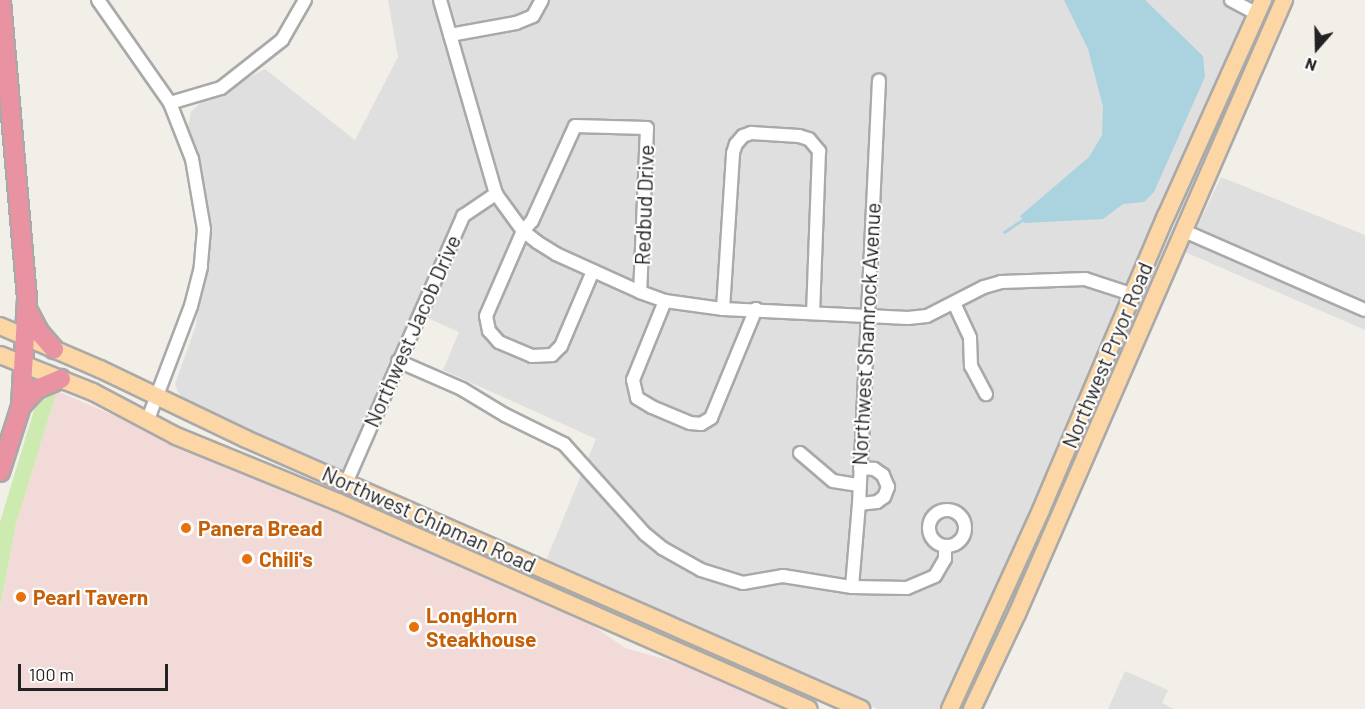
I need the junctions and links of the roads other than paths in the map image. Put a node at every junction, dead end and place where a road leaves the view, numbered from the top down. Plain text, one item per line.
1 (1, 0) edge
2 (98, 0) edge
3 (305, 0) edge
4 (440, 0) edge
5 (542, 0) edge
6 (1231, 0) edge
7 (1284, 0) edge
8 (1260, 7) edge
9 (450, 35) junction
10 (879, 80) dead end
11 (170, 103) junction
12 (496, 194) junction
13 (524, 231) junction
14 (1184, 231) junction
15 (593, 271) junction
16 (640, 292) junction
17 (1134, 295) junction
18 (665, 301) junction
19 (954, 303) junction
20 (27, 309) junction
21 (723, 309) junction
22 (756, 309) junction
23 (1365, 310) edge
24 (813, 312) junction
25 (867, 316) junction
26 (0, 326) edge
27 (26, 337) junction
28 (1114, 340) junction
29 (54, 349) junction
30 (0, 355) edge
31 (398, 361) junction
32 (24, 365) junction
33 (61, 379) junction
34 (986, 394) dead end
35 (156, 398) junction
36 (21, 406) junction
37 (1103, 417) junction
38 (147, 422) junction
39 (800, 453) dead end
40 (860, 468) junction
41 (0, 472) edge
42 (346, 483) junction
43 (859, 485) junction
44 (303, 488) junction
45 (859, 504) junction
46 (945, 546) dead end
47 (852, 587) junction
48 (745, 659) junction
49 (699, 661) junction
50 (809, 709) edge
51 (861, 709) edge
52 (951, 709) edge
53 (972, 709) edge

1 - 20 highway
2 - 11 street
3 - 11 street
4 - 9 street
5 - 9 street
6 - 8 street
7 - 14 main road, Northwest Pryor Road
8 - 17 main road, Northwest Pryor Road
9 - 12 street
10 - 25 street, Northwest Shamrock Avenue
11 - 35 street
12 - 13 street
12 - 31 street, Northwest Jacob Drive
13 - 15 street
13 - 15 street
13 - 16 street, Redbud Drive
14 - 23 street
14 - 37 main road, Northwest Pryor Road
15 - 16 street
16 - 18 street
17 - 19 street
17 - 28 main road, Northwest Pryor Road
18 - 21 street
18 - 22 street
19 - 25 street
19 - 34 street
20 - 27 highway
20 - 29 highway
21 - 22 street
21 - 24 street
22 - 24 street
24 - 25 street
25 - 40 street, Northwest Shamrock Avenue
26 - 27 main road, Northwest Chipman Road
27 - 29 main road, Northwest Chipman Road
27 - 32 highway
28 - 37 main road
28 - 52 main road, Northwest Pryor Road
29 - 35 main road, Northwest Chipman Road
30 - 32 main road, Northwest Chipman Road
31 - 42 street, Northwest Jacob Drive
31 - 47 street
32 - 33 main road, Northwest Chipman Road
32 - 36 highway
33 - 36 highway
33 - 38 main road, Northwest Chipman Road
35 - 38 street
35 - 42 main road, Northwest Chipman Road
36 - 41 highway
37 - 53 main road, Northwest Pryor Road
38 - 44 main road, Northwest Chipman Road
39 - 43 street
40 - 43 street, Northwest Shamrock Avenue
40 - 45 street
42 - 44 main road
42 - 48 main road, Northwest Chipman Road
43 - 45 street, Northwest Shamrock Avenue
44 - 49 main road, Northwest Chipman Road
45 - 47 street, Northwest Shamrock Avenue
46 - 47 street
48 - 49 main road
48 - 51 main road, Northwest Chipman Road
49 - 50 main road, Northwest Chipman Road

